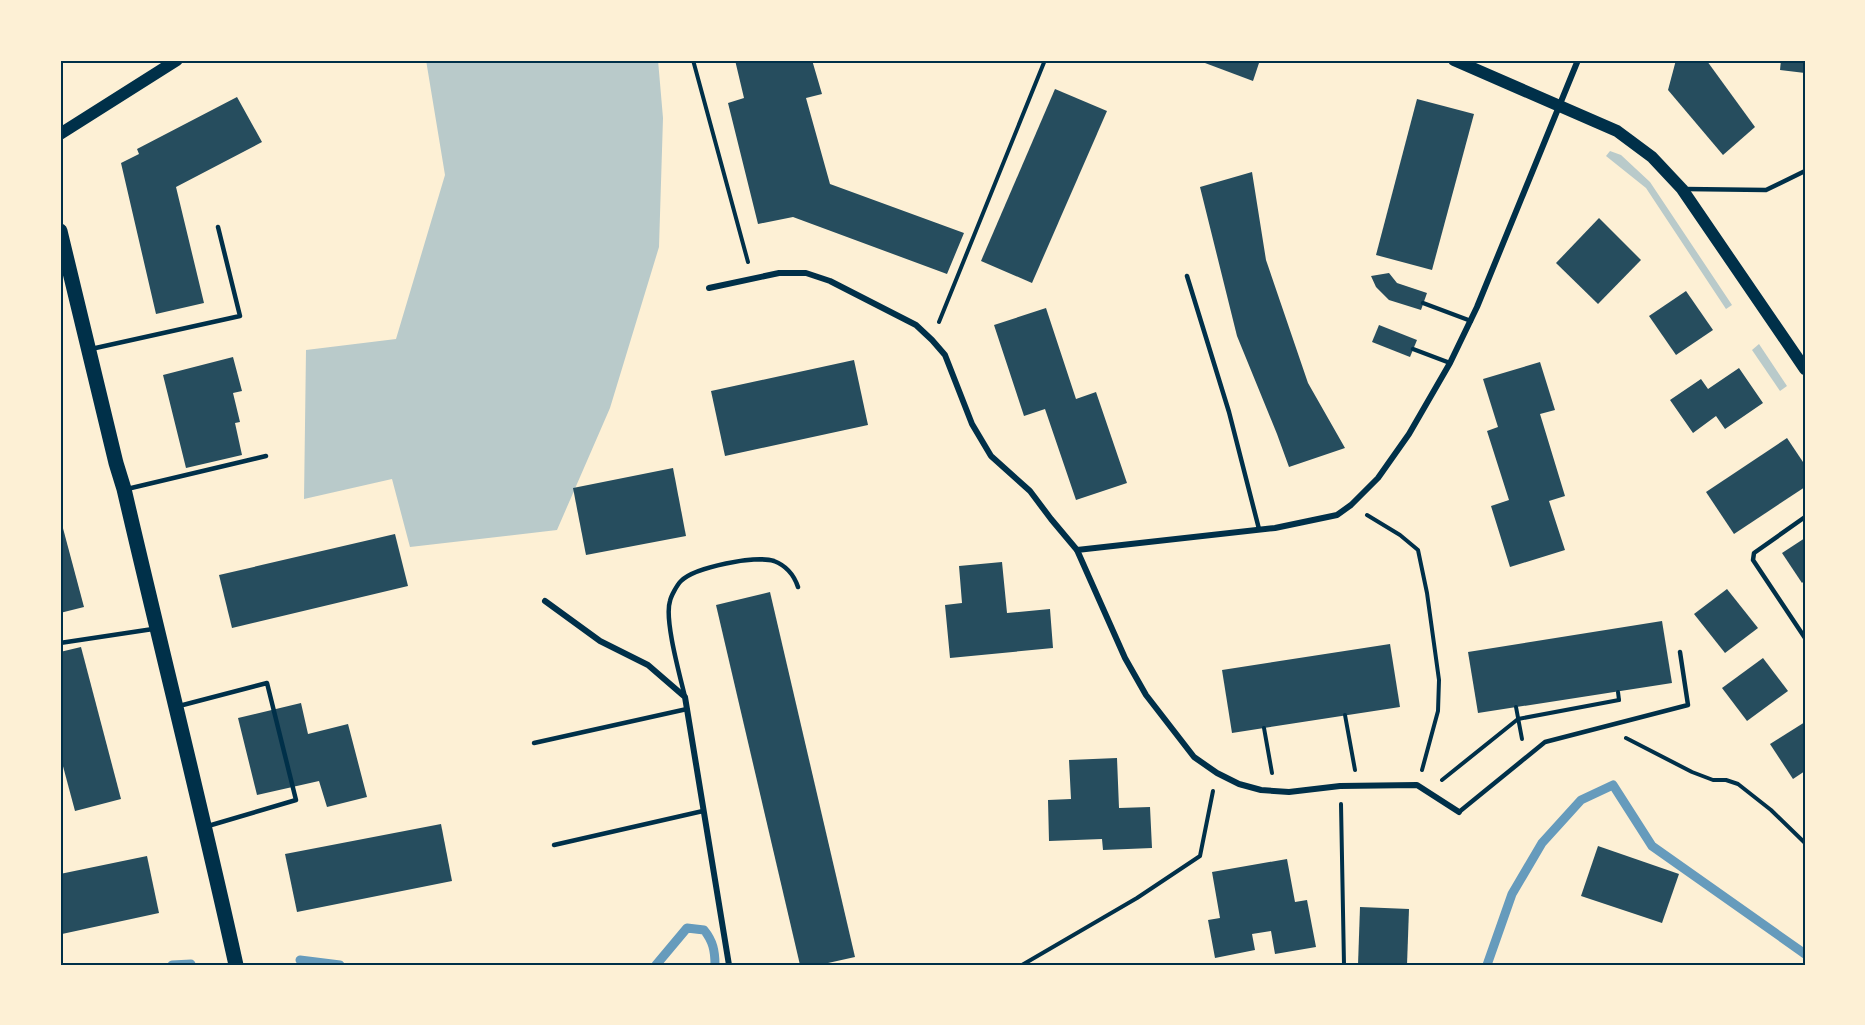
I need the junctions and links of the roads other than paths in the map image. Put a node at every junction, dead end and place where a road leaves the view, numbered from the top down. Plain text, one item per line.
1 (177, 60) edge
2 (1454, 60) edge
3 (1578, 60) edge
4 (1560, 106) junction
5 (60, 134) edge
6 (1805, 171) edge
7 (1682, 189) junction
8 (218, 227) dead end
9 (60, 231) edge
10 (1187, 276) dead end
11 (709, 288) dead end
12 (1423, 303) dead end
13 (1470, 321) junction
14 (1413, 349) dead end
15 (89, 350) junction
16 (1450, 363) junction
17 (1805, 369) edge
18 (266, 456) dead end
19 (124, 489) junction
20 (1805, 517) edge
21 (1259, 529) junction
22 (1077, 550) junction
23 (798, 587) dead end
24 (545, 601) dead end
25 (156, 628) junction
26 (1805, 638) edge
27 (60, 642) edge
28 (1680, 652) dead end
29 (685, 697) junction
30 (175, 707) junction
31 (687, 709) junction
32 (534, 743) dead end
33 (703, 811) junction
34 (1459, 812) joint
35 (205, 827) junction
36 (554, 845) dead end
37 (236, 965) edge
38 (729, 965) edge

1 - 5 main road
2 - 4 main road
3 - 4 street
4 - 7 main road
4 - 13 street
6 - 7 lane
7 - 17 main road
8 - 15 lane
9 - 15 main road
10 - 21 lane
11 - 22 street
12 - 13 lane
13 - 16 street
14 - 16 lane
15 - 19 main road
16 - 21 street
18 - 19 lane
19 - 25 main road
20 - 26 lane
21 - 22 street
22 - 34 street
23 - 29 lane
24 - 29 street
25 - 27 lane
25 - 30 main road
28 - 34 lane
29 - 31 street
30 - 35 main road
30 - 35 lane
31 - 32 lane
31 - 33 street
33 - 36 lane
33 - 38 street
35 - 37 main road

